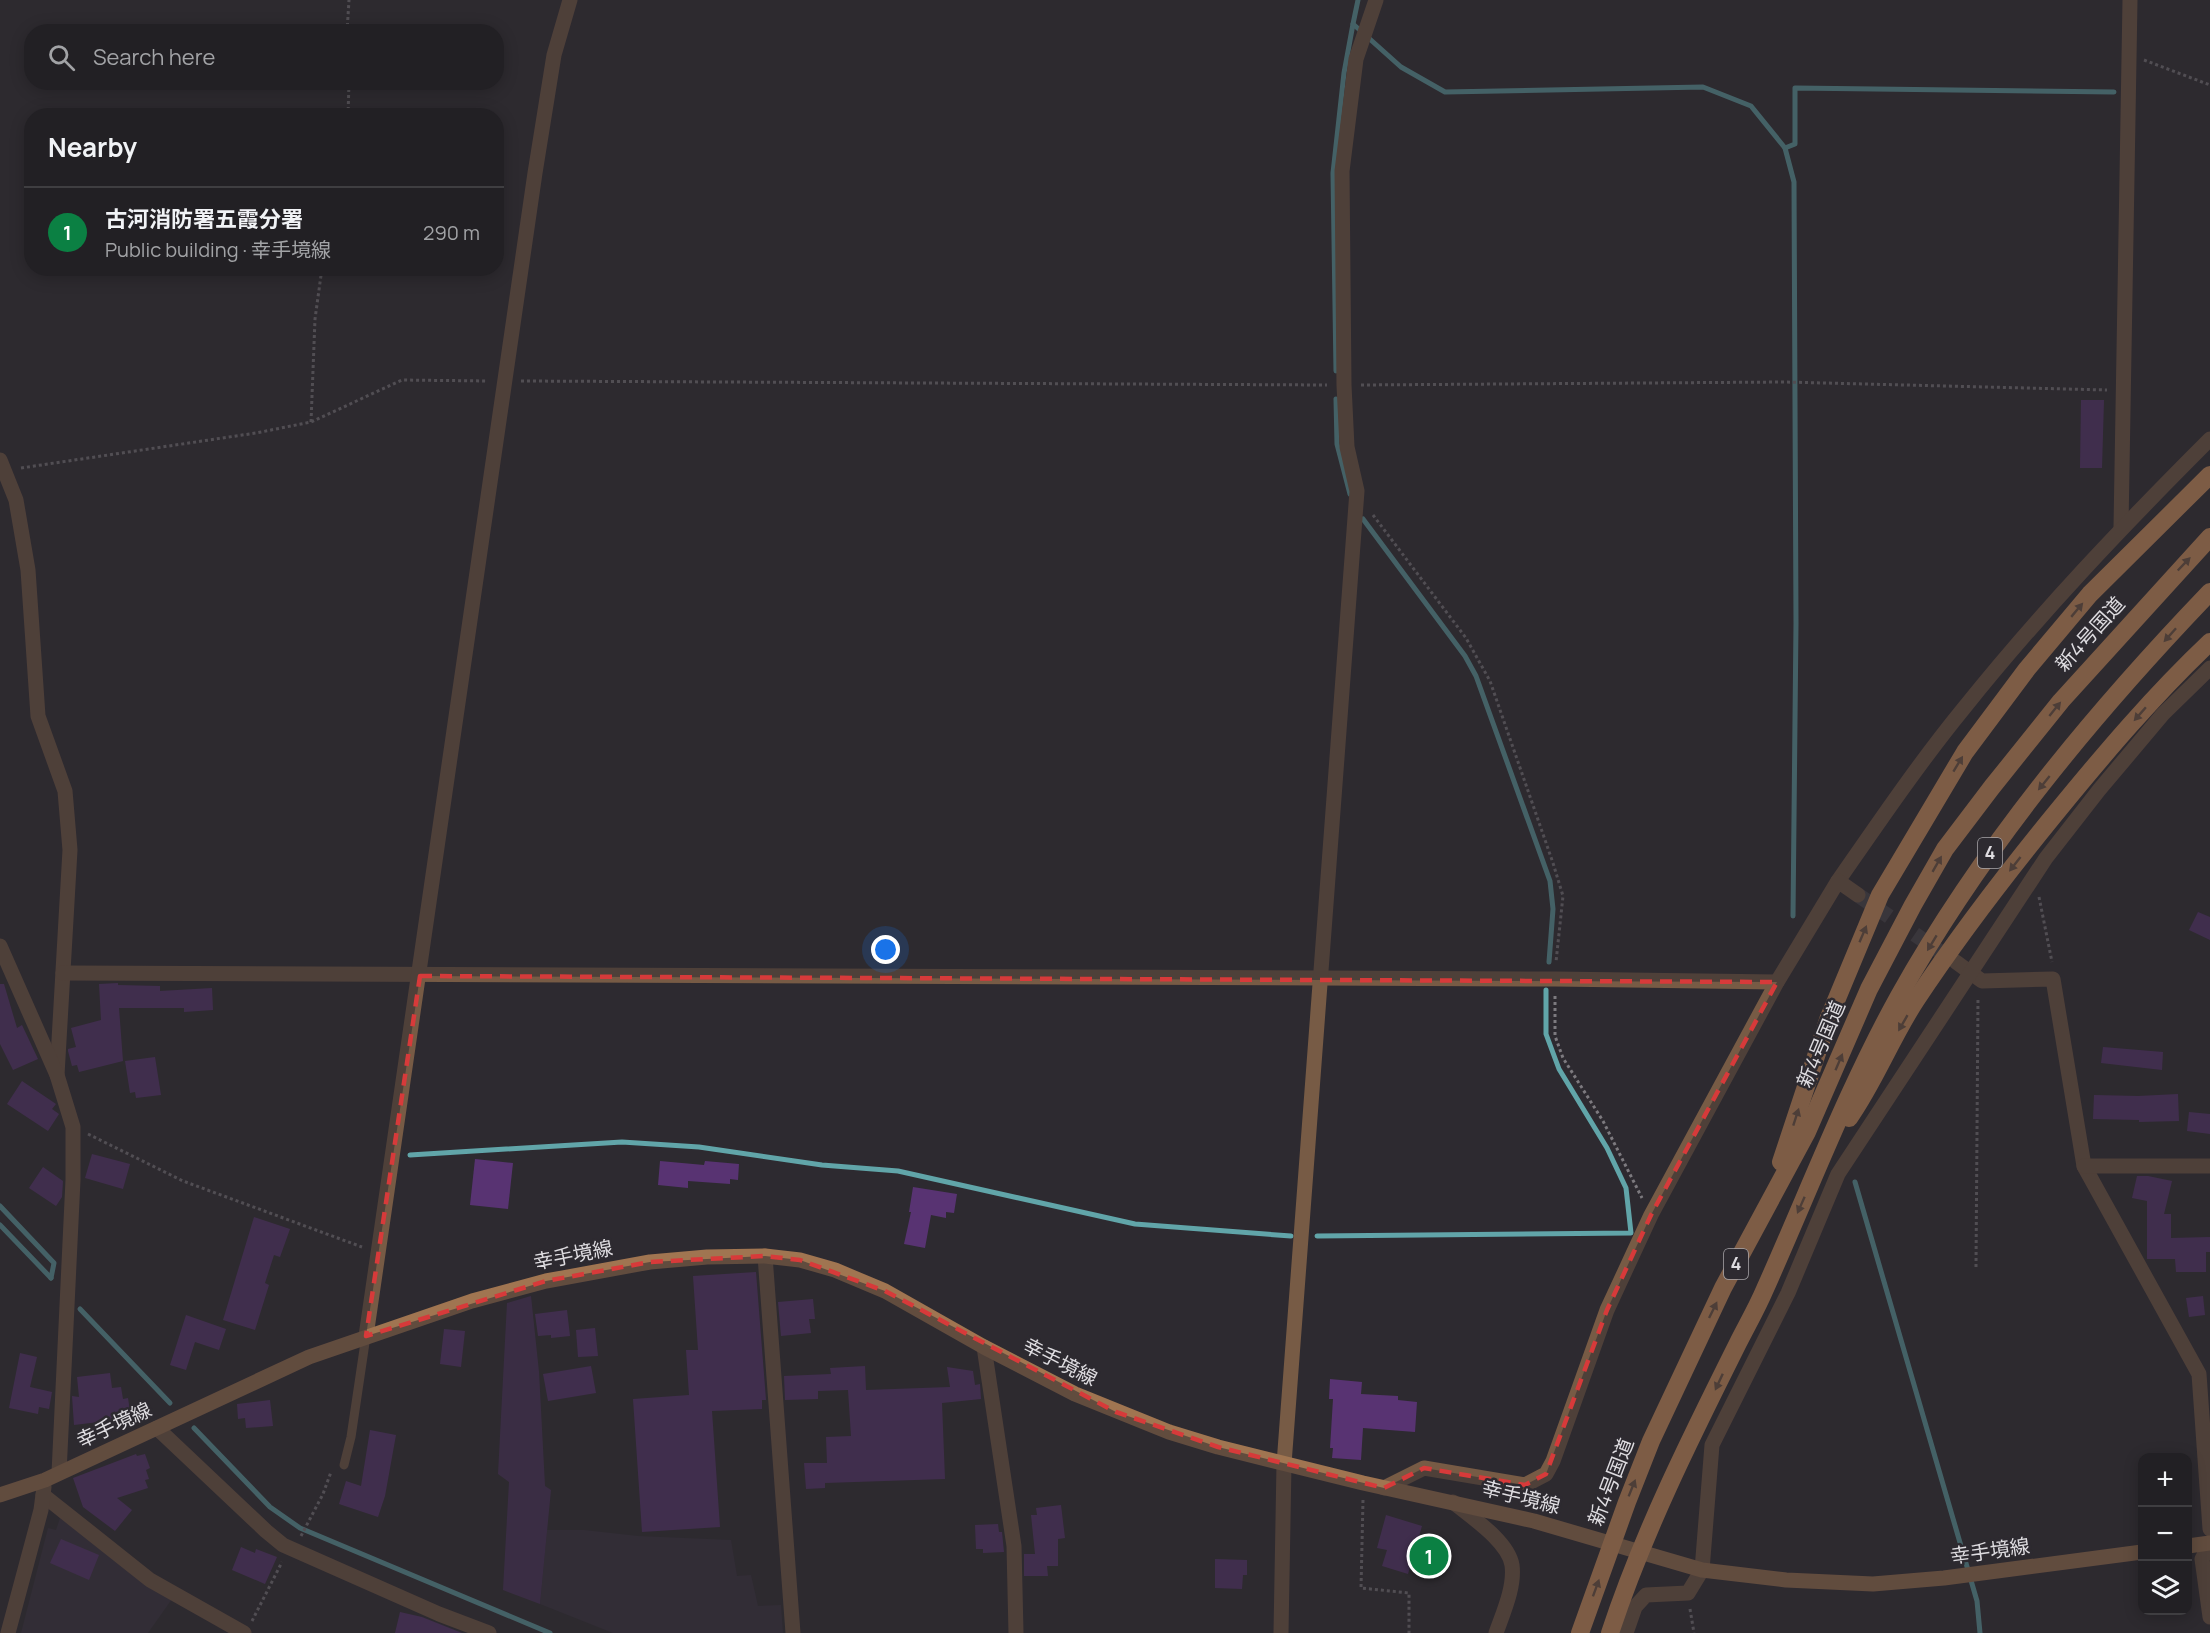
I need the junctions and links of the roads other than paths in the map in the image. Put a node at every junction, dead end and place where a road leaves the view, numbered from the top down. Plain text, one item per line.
1 (570, 0) edge
2 (1376, 0) edge
3 (2130, 0) edge
4 (2210, 439) edge
5 (2, 466) edge
6 (2210, 475) edge
7 (2121, 528) junction
8 (2210, 537) edge
9 (2210, 592) edge
10 (2210, 642) edge
11 (2210, 668) edge
12 (1838, 881) junction
13 (1858, 895) tunnel mouth
14 (0, 946) edge
15 (1956, 962) dead end
16 (1971, 972) junction
17 (63, 973) junction
18 (420, 976) junction
19 (1319, 978) junction
20 (1777, 982) junction
21 (57, 1075) junction
22 (1825, 1152) junction
23 (2084, 1166) junction
24 (2210, 1166) edge
25 (1764, 1212) junction
26 (765, 1256) junction
27 (366, 1336) junction
28 (984, 1347) junction
29 (157, 1428) junction
30 (1284, 1464) junction
31 (344, 1466) dead end
32 (59, 1473) junction
33 (44, 1488) junction
34 (1384, 1488) junction
35 (0, 1495) edge
36 (1453, 1502) junction
37 (2210, 1529) edge
38 (1612, 1543) junction
39 (2210, 1544) edge
40 (2192, 1546) edge
41 (1641, 1551) junction
42 (2138, 1553) edge
43 (1702, 1570) junction
44 (2210, 1617) edge
45 (248, 1628) edge
46 (9, 1633) edge
47 (489, 1633) edge
48 (793, 1633) edge
49 (1016, 1633) edge
50 (1281, 1633) edge
51 (1496, 1633) edge
52 (1580, 1633) edge
53 (1610, 1633) edge
54 (1626, 1633) edge

1 - 18 street
2 - 19 street
3 - 7 street
4 - 7 street
5 - 17 street
25 -> 6 highway
7 - 12 street
25 -> 8 highway, 新4号国道 / 4
9 -> 22 highway, 4
10 -> 22 highway
11 - 16 street
12 - 13 street
12 - 20 street
14 - 21 street
15 - 16 street
16 - 23 street
16 - 43 street
17 - 18 street
17 - 21 street
18 - 19 street
18 - 27 street
19 - 20 street
19 - 30 street
20 - 34 street
21 - 32 street
22 -> 41 highway, 4
23 - 24 street
23 - 37 street
38 -> 25 highway, 新4号国道 / 4
26 - 27 main road, 幸手境線
26 - 28 main road, 幸手境線
26 - 48 street
27 - 29 main road, 幸手境線
27 - 31 lane
28 - 30 main road, 幸手境線
28 - 49 street
29 - 32 main road, 幸手境線
29 - 47 street
30 - 34 main road, 幸手境線
30 - 50 street
32 - 33 main road, 幸手境線
33 - 35 main road, 幸手境線
33 - 45 street
33 - 46 street
34 - 36 main road, 幸手境線
36 - 38 main road, 幸手境線
36 - 51 street
38 - 41 main road, 幸手境線
52 -> 38 highway, 新4号国道 / 4
39 - 40 main road
39 - 44 street
41 - 43 main road, 幸手境線
41 - 53 highway, 4
42 - 43 main road, 幸手境線
43 - 54 street

